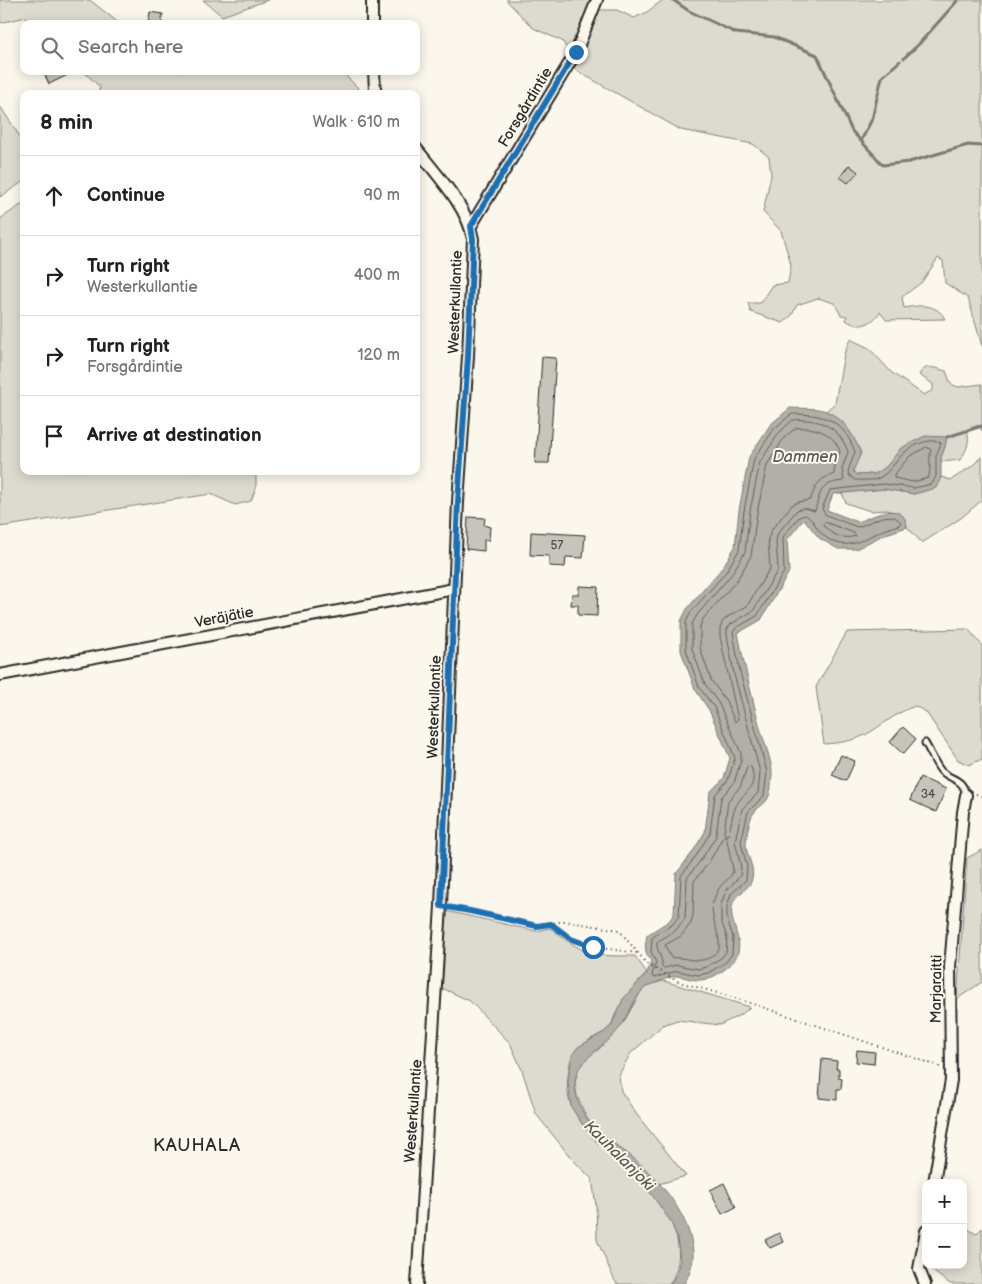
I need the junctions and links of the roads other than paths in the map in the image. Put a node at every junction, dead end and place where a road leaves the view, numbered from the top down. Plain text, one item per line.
1 (372, 0) edge
2 (597, 0) edge
3 (372, 20) edge
4 (374, 75) edge
5 (375, 90) edge
6 (420, 153) edge
7 (471, 226) junction
8 (454, 589) junction
9 (0, 675) edge
10 (925, 743) dead end
11 (966, 794) joint
12 (935, 1179) edge
13 (922, 1253) edge
14 (417, 1284) edge
15 (925, 1284) edge

1 - 3 street
2 - 7 street, Forsgårdintie
4 - 5 street
6 - 7 street, Westerkullantie
7 - 8 street, Westerkullantie
8 - 9 street, Veräjätie
8 - 14 street, Westerkullantie
10 - 11 lane
11 - 12 street, Marjaraitti
13 - 15 street

